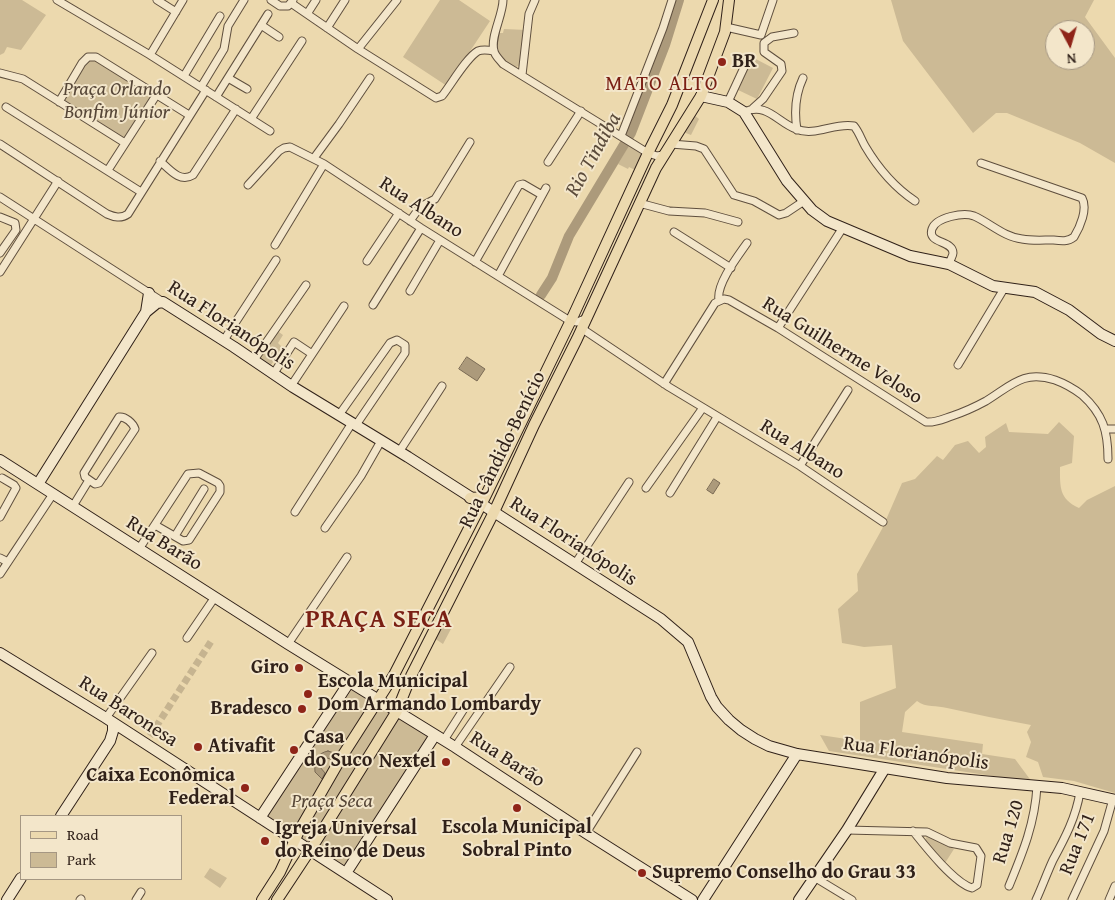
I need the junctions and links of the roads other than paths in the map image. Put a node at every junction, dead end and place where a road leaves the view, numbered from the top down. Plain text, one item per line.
1 (58, 0) edge
2 (157, 0) edge
3 (183, 0) edge
4 (244, 0) edge
5 (271, 0) edge
6 (316, 0) edge
7 (345, 0) edge
8 (397, 0) edge
9 (502, 0) edge
10 (535, 0) edge
11 (672, 0) edge
12 (713, 0) edge
13 (729, 0) edge
14 (773, 0) edge
15 (291, 3) edge
16 (176, 12) junction
17 (268, 14) dead end
18 (306, 14) junction
19 (220, 16) dead end
20 (261, 25) junction
21 (726, 27) junction
22 (327, 28) junction
23 (794, 33) dead end
24 (279, 37) dead end
25 (302, 41) dead end
26 (358, 49) junction
27 (494, 51) junction
28 (150, 55) junction
29 (748, 59) dead end
30 (0, 73) edge
31 (184, 76) junction
32 (522, 76) junction
33 (228, 78) junction
34 (370, 78) dead end
35 (803, 78) dead end
36 (203, 89) junction
37 (247, 89) dead end
38 (156, 94) junction
39 (701, 96) junction
40 (216, 97) junction
41 (59, 102) junction
42 (728, 102) junction
43 (6, 106) dead end
44 (236, 110) junction
45 (748, 110) junction
46 (581, 111) junction
47 (189, 114) junction
48 (251, 119) junction
49 (797, 130) junction
50 (270, 131) dead end
51 (625, 138) junction
52 (470, 142) dead end
53 (125, 143) junction
54 (0, 144) edge
55 (671, 144) junction
56 (648, 153) junction
57 (664, 156) junction
58 (314, 158) junction
59 (160, 161) junction
60 (548, 162) dead end
61 (981, 163) dead end
62 (324, 164) junction
63 (108, 170) junction
64 (58, 181) junction
65 (248, 185) dead end
66 (141, 192) junction
67 (0, 198) edge
68 (804, 201) junction
69 (915, 201) dead end
70 (639, 204) junction
71 (398, 213) junction
72 (0, 218) edge
73 (34, 219) junction
74 (410, 221) junction
75 (738, 222) dead end
76 (421, 228) junction
77 (842, 229) junction
78 (674, 232) dead end
79 (440, 240) junction
80 (746, 243) dead end
81 (275, 245) dead end
82 (0, 253) edge
83 (276, 260) dead end
84 (367, 262) dead end
85 (475, 262) junction
86 (949, 264) junction
87 (730, 268) junction
88 (0, 272) edge
89 (498, 276) junction
90 (306, 285) dead end
91 (1005, 287) junction
92 (410, 291) dead end
93 (149, 292) junction
94 (719, 300) junction
95 (163, 302) junction
96 (373, 305) dead end
97 (344, 306) dead end
98 (146, 312) junction
99 (570, 321) junction
100 (583, 324) junction
101 (778, 328) junction
102 (224, 340) junction
103 (1115, 341) edge
104 (312, 354) junction
105 (254, 360) junction
106 (958, 365) dead end
107 (274, 373) junction
108 (664, 384) junction
109 (291, 386) junction
110 (442, 386) dead end
111 (848, 390) dead end
112 (702, 408) junction
113 (339, 416) junction
114 (717, 417) junction
115 (354, 424) junction
116 (1106, 429) junction
117 (1115, 429) edge
118 (382, 441) junction
119 (399, 452) junction
120 (1108, 459) dead end
121 (0, 460) edge
122 (800, 466) junction
123 (2, 478) dead end
124 (89, 480) junction
125 (629, 482) dead end
126 (38, 484) junction
127 (646, 488) dead end
128 (204, 489) dead end
129 (670, 493) dead end
130 (53, 494) junction
131 (483, 501) junction
132 (73, 506) junction
133 (295, 512) dead end
134 (494, 512) junction
135 (0, 517) edge
136 (883, 522) dead end
137 (155, 525) junction
138 (325, 528) dead end
139 (175, 536) junction
140 (138, 549) junction
141 (347, 557) dead end
142 (0, 558) edge
143 (8, 562) junction
144 (575, 564) junction
145 (0, 574) edge
146 (215, 597) junction
147 (188, 638) dead end
148 (288, 644) junction
149 (0, 653) edge
150 (152, 653) dead end
151 (510, 667) dead end
152 (350, 681) junction
153 (378, 698) junction
154 (467, 704) dead end
155 (397, 711) junction
156 (110, 720) junction
157 (128, 732) junction
158 (440, 737) junction
159 (110, 741) junction
160 (455, 747) junction
161 (637, 752) dead end
162 (797, 754) junction
163 (885, 768) junction
164 (1037, 786) junction
165 (1080, 792) junction
166 (1114, 799) edge
167 (62, 815) edge
168 (260, 818) junction
169 (846, 830) junction
170 (913, 831) junction
171 (586, 833) junction
172 (294, 840) junction
173 (311, 850) junction
174 (346, 873) junction
175 (814, 877) junction
176 (20, 880) edge
177 (1009, 886) dead end
178 (1115, 886) edge
179 (141, 892) dead end
180 (7, 900) edge
181 (136, 900) edge
182 (262, 900) edge
183 (277, 900) edge
184 (387, 900) edge
185 (692, 900) edge
186 (703, 900) edge
187 (799, 900) edge
188 (852, 900) edge
189 (1036, 900) edge
190 (1072, 900) edge
191 (1108, 900) edge

1 - 28 street
2 - 16 street
3 - 16 street
4 - 36 street
5 - 15 street
6 - 18 street
7 - 22 street
8 - 26 street
9 - 27 street
10 - 32 street
11 - 51 street
12 - 56 main road, Rua Cândido Benício
13 - 21 main road, Rua Cândido Benício
14 - 21 street
15 - 18 street
16 - 28 street
17 - 20 street
18 - 22 street
19 - 31 street
20 - 24 street
20 - 33 street
21 - 39 main road, Rua Cândido Benício
22 - 26 street
23 - 45 street
25 - 48 street
26 - 27 street
27 - 32 street
28 - 31 street
29 - 42 street
30 - 41 street
31 - 36 street
32 - 46 street
33 - 37 street
33 - 40 street
34 - 58 street
35 - 49 street
36 - 40 street
36 - 47 street
38 - 41 street
38 - 47 street
38 - 53 street
39 - 42 street
39 - 55 main road, Rua Cândido Benício
40 - 44 street
41 - 53 street
42 - 45 street
43 - 63 street
44 - 48 street
44 - 59 street
45 - 49 street
45 - 68 street
46 - 51 street
46 - 60 street
47 - 59 street
48 - 50 street
49 - 69 street
51 - 56 street
52 - 74 street
53 - 63 street
54 - 64 street
55 - 57 main road, Rua Cândido Benício
55 - 68 street
56 - 57 street
56 - 99 main road, Rua Cândido Benício
57 - 70 main road, Rua Cândido Benício
58 - 62 street, Rua Albano
58 - 65 street, Rua Albano
59 - 66 street
61 - 86 street
62 - 71 street, Rua Albano
62 - 81 street
63 - 66 street
64 - 66 street
64 - 73 street
67 - 73 street, Rua Florianópolis
68 - 77 street
70 - 75 street
70 - 100 main road, Rua Cândido Benício
71 - 74 street, Rua Albano
71 - 84 street
72 - 82 street
73 - 88 street
73 - 93 street, Rua Florianópolis
74 - 76 street, Rua Albano
76 - 79 street, Rua Albano
76 - 96 street
77 - 86 street
77 - 101 street
78 - 87 street
79 - 85 street, Rua Albano
79 - 92 street
80 - 87 street
83 - 102 street
85 - 89 street, Rua Albano
85 - 89 street
86 - 91 street
87 - 94 street
89 - 99 street, Rua Albano
90 - 105 street
91 - 103 street
91 - 106 street
93 - 95 street, Rua Florianópolis
93 - 98 street
94 - 101 street, Rua Guilherme Veloso
94 - 108 street
95 - 98 street
95 - 102 street, Rua Florianópolis
97 - 104 street
98 - 126 street
99 - 100 street
99 - 131 main road, Rua Cândido Benício
100 - 108 street, Rua Albano
100 - 134 main road, Rua Cândido Benício
101 - 116 street, Rua Guilherme Veloso
102 - 105 street, Rua Florianópolis
104 - 107 street
104 - 109 street
105 - 107 street, Rua Florianópolis
107 - 109 street, Rua Florianópolis
108 - 112 street, Rua Albano
109 - 113 street, Rua Florianópolis
110 - 119 street
111 - 122 street
112 - 114 street, Rua Albano
112 - 127 street
113 - 115 street, Rua Florianópolis
113 - 115 street
114 - 122 street, Rua Albano
114 - 129 street
115 - 118 street, Rua Florianópolis
115 - 133 street
116 - 117 street
116 - 120 street, Rua Guilherme Veloso
118 - 119 street, Rua Florianópolis
118 - 138 street
119 - 131 street, Rua Florianópolis
121 - 126 street, Rua Barão
122 - 136 street, Rua Albano
123 - 135 street
124 - 124 street
124 - 132 street
125 - 144 street
126 - 130 street, Rua Barão
128 - 139 street
130 - 132 street, Rua Barão
130 - 143 street
131 - 134 street, Rua Florianópolis
131 - 153 main road, Rua Cândido Benício
132 - 140 street, Rua Barão
134 - 144 street, Rua Florianópolis
134 - 155 main road, Rua Cândido Benício
137 - 139 street
137 - 139 street
137 - 140 street
140 - 146 street, Rua Barão
141 - 148 street
142 - 143 street
143 - 145 street
144 - 162 street, Rua Florianópolis
146 - 147 street
146 - 148 street, Rua Barão
148 - 152 street, Rua Barão
149 - 156 street, Rua Baronesa
150 - 156 street
151 - 160 street
152 - 153 street, Rua Barão
152 - 168 street
153 - 155 street, Rua Barão
153 - 172 main road, Rua Cândido Benício
154 - 158 street
155 - 158 street, Rua Barão
155 - 173 main road, Rua Cândido Benício
156 - 157 street, Rua Baronesa
156 - 159 street
157 - 159 street
157 - 168 street, Rua Baronesa
158 - 160 street, Rua Barão
158 - 174 street
159 - 167 street
160 - 171 street, Rua Barão
161 - 171 street
162 - 163 street, Rua Florianópolis
162 - 186 street
163 - 164 street, Rua Florianópolis
163 - 169 street
164 - 165 street, Rua Florianópolis
164 - 177 street, Rua 120
165 - 166 street, Rua Florianópolis
165 - 189 street
166 - 190 street, Rua 171
168 - 172 street, Rua Baronesa
169 - 170 street
169 - 175 street
170 - 170 street
171 - 185 street, Rua Barão
172 - 173 street, Rua Baronesa
172 - 182 main road, Rua Cândido Benício
173 - 174 street, Rua Baronesa
173 - 183 main road, Rua Cândido Benício
174 - 184 street, Rua Baronesa
175 - 187 street
175 - 188 street
176 - 180 street
178 - 191 street
179 - 181 street

